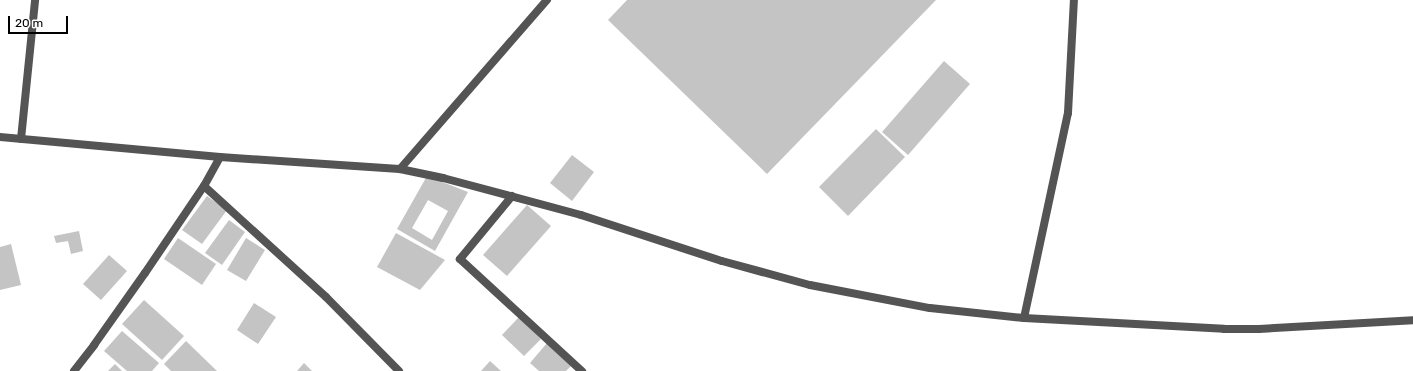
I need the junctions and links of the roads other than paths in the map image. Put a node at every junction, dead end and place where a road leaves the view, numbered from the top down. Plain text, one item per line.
1 (35, 0) edge
2 (1074, 0) edge
3 (544, 1) edge
4 (0, 137) edge
5 (21, 139) junction
6 (220, 157) junction
7 (400, 169) junction
8 (204, 186) junction
9 (512, 196) junction
10 (1024, 318) junction
11 (1413, 320) edge
12 (74, 371) edge
13 (399, 371) edge
14 (582, 371) edge

1 - 5 street
2 - 10 street
3 - 7 street
4 - 5 street
5 - 6 street
6 - 7 street
6 - 8 street
7 - 9 street
8 - 12 street
8 - 13 street
9 - 10 street
9 - 14 street
10 - 11 street

